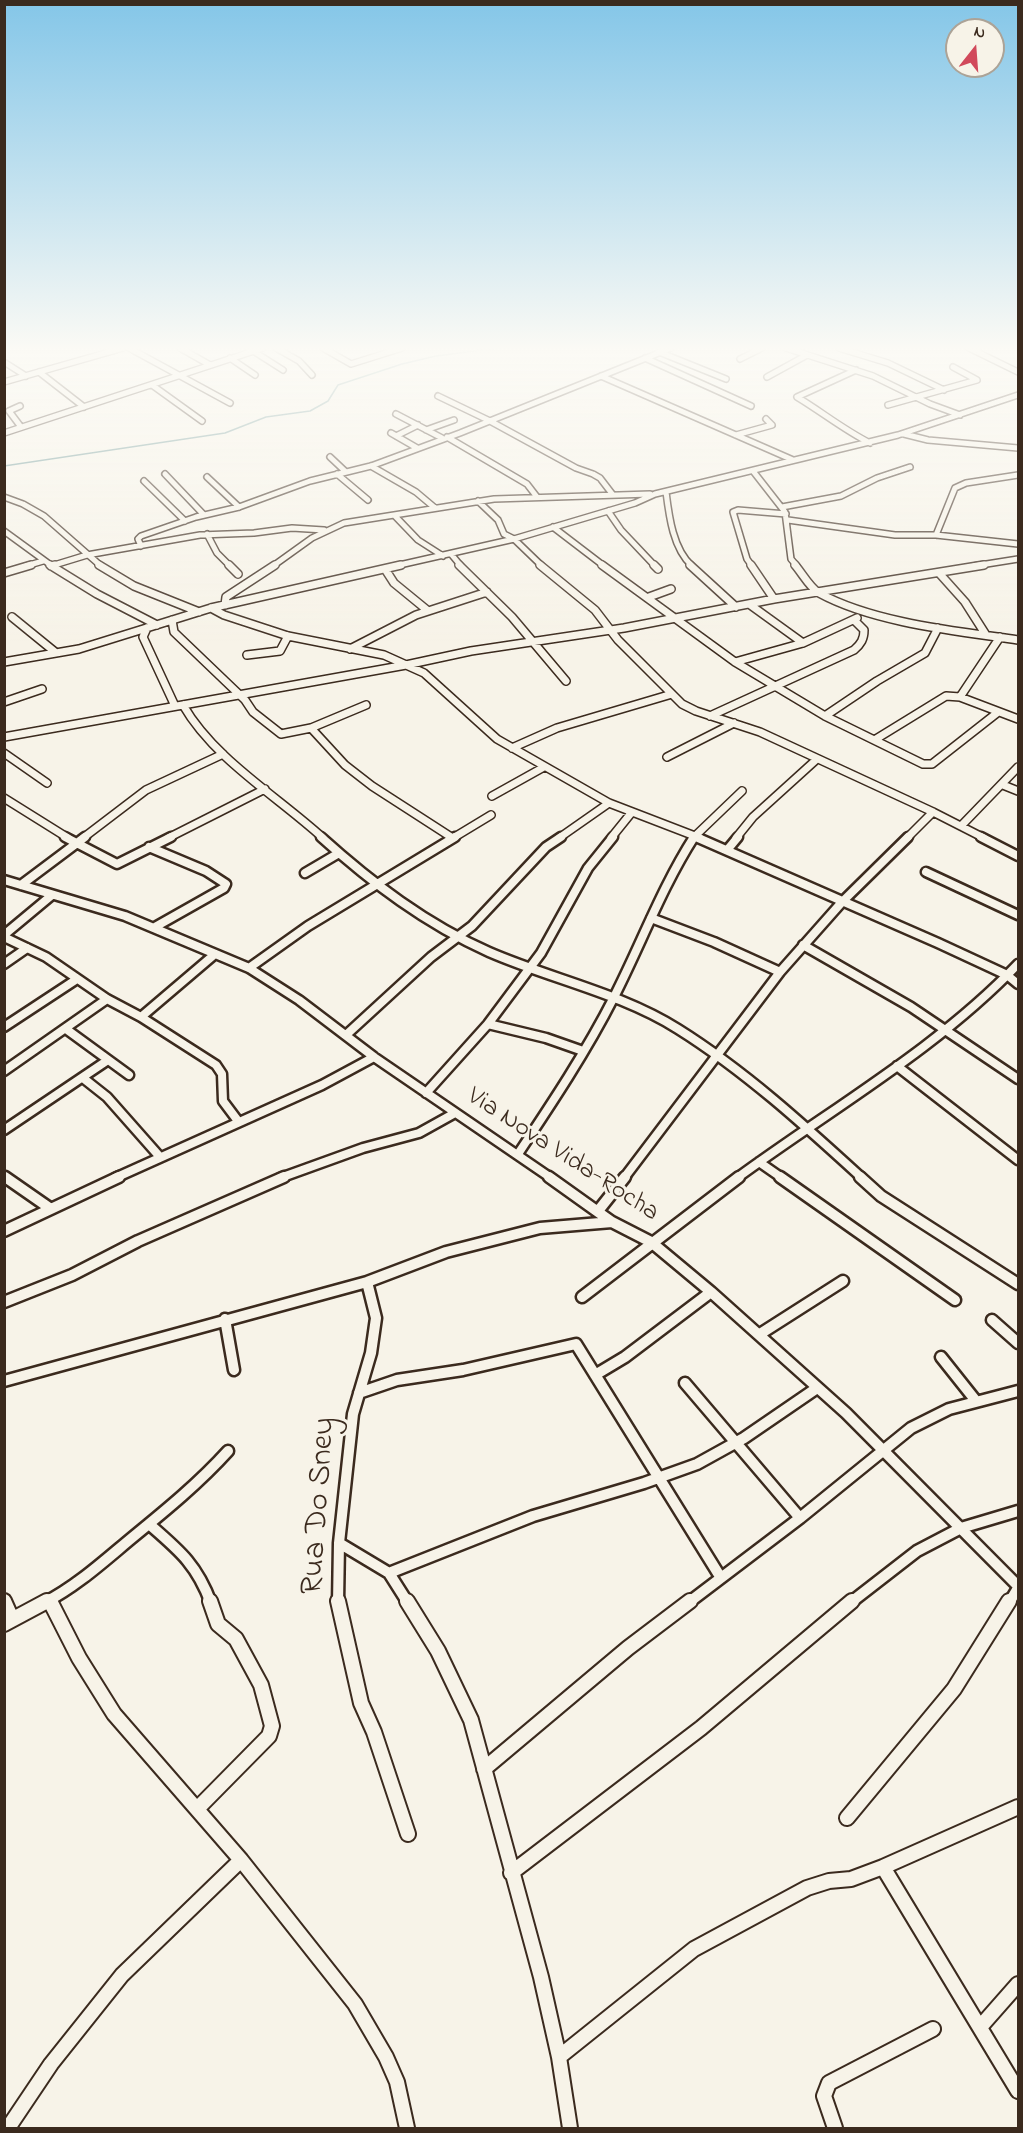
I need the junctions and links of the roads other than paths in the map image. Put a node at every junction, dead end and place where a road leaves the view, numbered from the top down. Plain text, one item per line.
1 (417, 448) edge
2 (463, 448) edge
3 (541, 448) edge
4 (765, 448) edge
5 (849, 448) edge
6 (330, 457) dead end
7 (793, 460) junction
8 (371, 466) junction
9 (910, 467) dead end
10 (753, 471) junction
11 (346, 472) junction
12 (165, 474) dead end
13 (337, 474) junction
14 (1018, 475) edge
15 (207, 477) dead end
16 (144, 482) dead end
17 (666, 492) junction
18 (655, 494) junction
19 (613, 495) junction
20 (4, 497) edge
21 (537, 497) junction
22 (368, 500) dead end
23 (478, 501) junction
24 (239, 507) junction
25 (783, 507) junction
26 (435, 508) junction
27 (608, 511) junction
28 (204, 515) junction
29 (395, 516) junction
30 (787, 517) junction
31 (185, 521) junction
32 (553, 527) junction
33 (324, 530) junction
34 (4, 531) edge
35 (207, 534) junction
36 (936, 535) junction
37 (514, 539) junction
38 (1018, 544) edge
39 (141, 546) junction
40 (451, 554) junction
41 (87, 555) junction
42 (443, 556) junction
43 (1018, 559) edge
44 (43, 561) junction
45 (51, 566) junction
46 (385, 569) junction
47 (658, 569) dead end
48 (4, 573) edge
49 (939, 573) junction
50 (238, 574) dead end
51 (671, 590) dead end
52 (487, 592) junction
53 (817, 592) junction
54 (649, 597) junction
55 (774, 599) junction
56 (749, 604) junction
57 (225, 605) junction
58 (736, 607) junction
59 (211, 608) junction
60 (427, 610) junction
61 (866, 611) junction
62 (199, 612) junction
63 (12, 616) dead end
64 (676, 619) junction
65 (172, 620) junction
66 (854, 620) junction
67 (156, 625) junction
68 (147, 628) junction
69 (938, 628) junction
70 (610, 630) junction
71 (986, 635) junction
72 (288, 636) junction
73 (1000, 637) junction
74 (1018, 640) edge
75 (535, 642) junction
76 (803, 643) junction
77 (350, 649) junction
78 (55, 652) junction
79 (247, 655) dead end
80 (4, 662) edge
81 (735, 663) junction
82 (406, 665) junction
83 (566, 681) dead end
84 (774, 687) junction
85 (42, 689) dead end
86 (238, 694) junction
87 (672, 694) junction
88 (960, 697) junction
89 (4, 702) edge
90 (179, 705) junction
91 (366, 705) dead end
92 (997, 713) junction
93 (710, 716) junction
94 (825, 716) junction
95 (1018, 719) edge
96 (734, 723) junction
97 (311, 728) junction
98 (4, 737) edge
99 (876, 740) junction
100 (512, 748) junction
101 (4, 753) edge
102 (223, 754) junction
103 (667, 757) dead end
104 (817, 759) junction
105 (544, 767) junction
106 (1018, 767) edge
107 (47, 783) dead end
108 (1003, 785) junction
109 (265, 789) junction
110 (1018, 790) edge
111 (742, 791) dead end
112 (492, 796) dead end
113 (7, 802) edge
114 (609, 803) junction
115 (632, 812) junction
116 (933, 812) junction
117 (491, 815) dead end
118 (961, 826) junction
119 (451, 837) junction
120 (694, 837) junction
121 (77, 844) junction
122 (149, 848) junction
123 (728, 849) junction
124 (339, 853) junction
125 (1018, 856) edge
126 (926, 872) dead end
127 (305, 873) dead end
128 (4, 880) edge
129 (377, 882) junction
130 (21, 885) junction
131 (52, 895) junction
132 (842, 902) junction
133 (1018, 915) edge
134 (651, 918) junction
135 (155, 927) junction
136 (4, 936) edge
137 (457, 937) junction
138 (803, 945) junction
139 (27, 948) junction
140 (214, 954) junction
141 (4, 964) edge
142 (1018, 964) edge
143 (249, 968) junction
144 (529, 968) junction
145 (780, 972) junction
146 (1007, 975) junction
147 (77, 979) junction
148 (1018, 984) edge
149 (107, 999) junction
150 (613, 999) junction
151 (141, 1017) junction
152 (488, 1024) junction
153 (4, 1027) edge
154 (66, 1029) junction
155 (942, 1029) junction
156 (346, 1035) junction
157 (583, 1050) junction
158 (716, 1055) junction
159 (374, 1057) junction
160 (108, 1060) junction
161 (897, 1066) junction
162 (4, 1071) edge
163 (129, 1075) dead end
164 (83, 1078) junction
165 (1018, 1079) edge
166 (426, 1093) junction
167 (455, 1113) junction
168 (238, 1121) junction
169 (806, 1128) junction
170 (4, 1130) edge
171 (518, 1154) junction
172 (160, 1157) junction
173 (1018, 1160) edge
174 (759, 1162) junction
175 (4, 1176) edge
176 (51, 1209) junction
177 (598, 1211) junction
178 (612, 1222) junction
179 (4, 1231) edge
180 (651, 1242) junction
181 (843, 1281) dead end
182 (367, 1282) junction
183 (1018, 1284) edge
184 (711, 1292) junction
185 (582, 1297) dead end
186 (955, 1300) dead end
187 (4, 1302) edge
188 (225, 1319) junction
189 (992, 1320) dead end
190 (760, 1334) junction
191 (1018, 1343) edge
192 (941, 1357) dead end
193 (234, 1370) dead end
194 (595, 1376) junction
195 (4, 1381) edge
196 (685, 1383) dead end
197 (816, 1388) junction
198 (1018, 1391) edge
199 (358, 1393) junction
200 (976, 1401) junction
201 (737, 1443) junction
202 (228, 1450) dead end
203 (883, 1450) junction
204 (660, 1480) junction
205 (1018, 1511) edge
206 (800, 1518) junction
207 (150, 1525) junction
208 (961, 1528) junction
209 (339, 1543) junction
210 (388, 1574) junction
211 (721, 1578) junction
212 (1018, 1587) edge
213 (4, 1601) edge
214 (50, 1601) junction
215 (8, 1621) edge
216 (484, 1769) junction
217 (1018, 1807) edge
218 (197, 1809) junction
219 (847, 1818) dead end
220 (408, 1834) dead end
221 (241, 1860) junction
222 (883, 1867) junction
223 (511, 1873) junction
224 (1018, 1984) edge
225 (981, 2026) junction
226 (933, 2029) dead end
227 (559, 2057) junction
228 (1018, 2091) edge
229 (8, 2128) edge
230 (407, 2128) edge
231 (570, 2128) edge
232 (835, 2128) edge

1 - 8 street
2 - 21 street
3 - 19 street
4 - 7 street
5 - 7 street
6 - 11 street
7 - 10 street
8 - 11 street
8 - 26 street
9 - 25 street
10 - 17 street
10 - 25 street
11 - 13 street
12 - 28 street
13 - 22 street
13 - 24 street
14 - 36 street
15 - 24 street
16 - 31 street
17 - 18 street
17 - 58 street
18 - 19 street
18 - 27 street
19 - 21 street
20 - 41 street
21 - 23 street
23 - 26 street
23 - 37 street
24 - 28 street
25 - 30 street
26 - 29 street
27 - 32 street
27 - 47 street
28 - 31 street
29 - 33 street
29 - 42 street
30 - 36 street
30 - 53 street
30 - 55 street
31 - 39 street
32 - 37 street
32 - 54 street
33 - 35 street
33 - 57 street
34 - 44 street
35 - 39 street
35 - 50 street
36 - 38 street
37 - 40 street
37 - 70 street
39 - 41 street
40 - 42 street
40 - 52 street
41 - 45 street
41 - 62 street
42 - 46 street
43 - 49 street
44 - 45 street
44 - 48 street
45 - 67 street
46 - 57 street
46 - 60 street
49 - 53 street
49 - 71 street
51 - 54 street
52 - 60 street
52 - 75 street
53 - 55 street
53 - 61 street
54 - 64 street
55 - 56 street
56 - 58 street
56 - 76 street
57 - 59 street
58 - 64 street
59 - 62 street
59 - 72 street
60 - 77 street
61 - 66 street
61 - 69 street
62 - 65 street
63 - 78 street
64 - 70 street
64 - 81 street
65 - 67 street
65 - 86 street
66 - 76 street
66 - 84 street
67 - 68 street
68 - 78 street
68 - 90 street
69 - 71 street
69 - 94 street
70 - 75 street
70 - 87 street
71 - 73 street
72 - 77 street
72 - 79 street
73 - 74 street
73 - 88 street
75 - 82 street
75 - 83 street
76 - 81 street
77 - 82 street
78 - 80 street
81 - 84 street
82 - 86 street
82 - 100 street
84 - 93 street
84 - 94 street
85 - 89 street
86 - 90 street
86 - 97 street
87 - 93 street
87 - 100 street
88 - 92 street
88 - 99 street
90 - 98 street
90 - 102 street
91 - 97 street
92 - 95 street
92 - 99 street
93 - 96 street
94 - 99 street
96 - 103 street
96 - 104 street
97 - 119 street
100 - 105 street
101 - 107 street
102 - 109 street
102 - 121 street
104 - 116 street
104 - 123 street
105 - 112 street
105 - 114 street
106 - 108 street
108 - 110 street
108 - 118 street
109 - 122 street
109 - 124 street
111 - 120 street
113 - 121 street
114 - 115 street
114 - 137 street
115 - 120 street
115 - 144 street
116 - 118 street
116 - 132 street
117 - 119 street
118 - 125 street
119 - 129 street
120 - 123 street
120 - 134 street
121 - 122 street
121 - 130 street
122 - 135 street
123 - 132 street
124 - 127 street
124 - 129 street
126 - 133 street
128 - 130 street, Via Nova Vida-Rocha
129 - 137 street
129 - 143 street
130 - 131 street, Via Nova Vida-Rocha
131 - 135 street, Via Nova Vida-Rocha
131 - 136 street
132 - 138 street
132 - 146 street
134 - 145 street
134 - 150 street
135 - 140 street, Via Nova Vida-Rocha
136 - 139 street
137 - 144 street
137 - 156 street
138 - 145 street
138 - 155 street
139 - 141 street
139 - 147 street
140 - 143 street, Via Nova Vida-Rocha
140 - 151 street
142 - 146 street
143 - 156 street, Via Nova Vida-Rocha
144 - 150 street
144 - 152 street
145 - 158 street
146 - 148 street
146 - 155 street
147 - 149 street
147 - 153 street
149 - 151 street
149 - 154 street
150 - 157 street
150 - 158 street
151 - 168 street
152 - 157 street
152 - 166 street
154 - 160 street
154 - 162 street
155 - 161 street
155 - 165 street
156 - 159 street, Via Nova Vida-Rocha
157 - 171 street
158 - 169 street
158 - 177 street
159 - 166 street, Via Nova Vida-Rocha
159 - 168 street
160 - 163 street
160 - 164 street
161 - 169 street
161 - 173 street
164 - 170 street
164 - 172 street
166 - 167 street, Via Nova Vida-Rocha
167 - 171 street, Via Nova Vida-Rocha
167 - 187 street
168 - 172 street
169 - 174 street
169 - 183 street
171 - 177 street, Via Nova Vida-Rocha
172 - 176 street
174 - 180 street
174 - 186 street
175 - 176 street
176 - 179 street
177 - 178 street, Via Nova Vida-Rocha
178 - 180 street, Via Nova Vida-Rocha
178 - 182 street
180 - 184 street, Via Nova Vida-Rocha
180 - 185 street
181 - 190 street
182 - 188 street
182 - 199 street, Rua Do Sney
184 - 190 street, Via Nova Vida-Rocha
184 - 194 street
188 - 193 street
188 - 195 street
189 - 191 street
190 - 197 street, Via Nova Vida-Rocha
192 - 200 street
194 - 199 street
194 - 204 street
196 - 201 street
197 - 201 street
197 - 203 street, Via Nova Vida-Rocha
198 - 200 street
199 - 209 street, Rua Do Sney
200 - 203 street
201 - 204 street
201 - 206 street
202 - 207 street
203 - 206 street
203 - 208 street, Via Nova Vida-Rocha
204 - 210 street
204 - 211 street
205 - 208 street
206 - 211 street
207 - 214 street
207 - 218 street
208 - 212 street, Via Nova Vida-Rocha
208 - 223 street
209 - 210 street
209 - 220 street, Rua Do Sney
210 - 216 street
211 - 216 street
212 - 219 street
213 - 215 street
214 - 215 street
214 - 218 street
216 - 223 street
217 - 222 street
218 - 221 street
221 - 229 street
221 - 230 street
222 - 225 street
222 - 227 street
223 - 227 street
224 - 225 street
225 - 228 street
226 - 232 street
227 - 231 street

